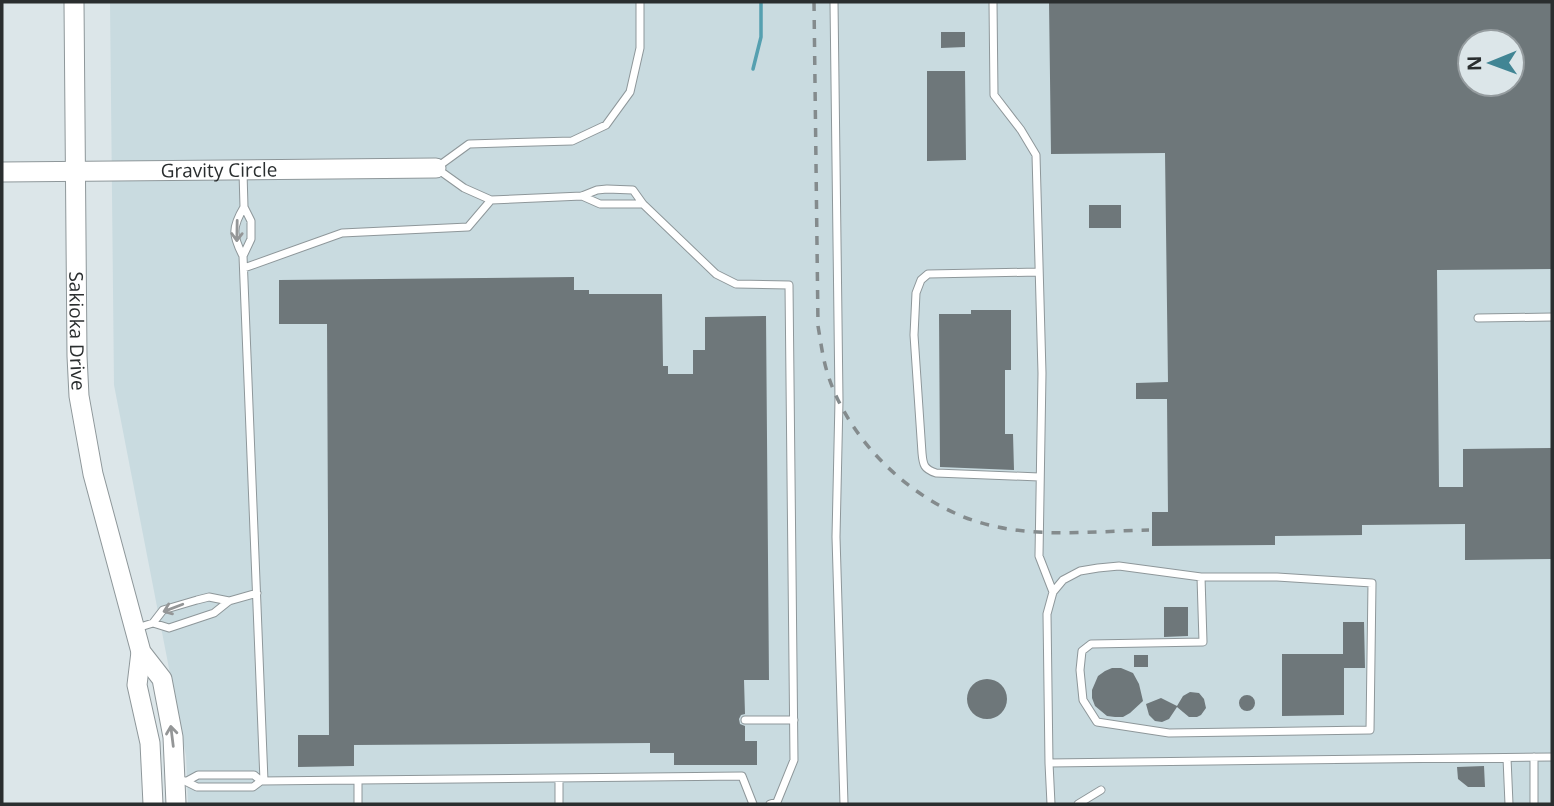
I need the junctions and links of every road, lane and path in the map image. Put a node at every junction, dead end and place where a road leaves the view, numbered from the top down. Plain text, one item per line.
1 (74, 2) edge
2 (640, 2) edge
3 (834, 2) edge
4 (993, 2) edge
5 (436, 168) junction
6 (243, 170) junction
7 (2, 172) edge
8 (75, 172) junction
9 (582, 196) junction
10 (491, 200) junction
11 (643, 204) junction
12 (244, 207) junction
13 (243, 256) junction
14 (244, 268) junction
15 (1038, 272) junction
16 (1552, 317) edge
17 (1478, 318) dead end
18 (1039, 477) junction
19 (1201, 577) junction
20 (1053, 592) junction
21 (257, 593) junction
22 (229, 601) junction
23 (144, 626) junction
24 (142, 652) junction
25 (745, 720) dead end
26 (794, 720) junction
27 (1534, 757) junction
28 (1552, 757) edge
29 (1507, 758) junction
30 (1049, 763) junction
31 (559, 778) junction
32 (262, 780) junction
33 (358, 780) junction
34 (181, 782) junction
35 (1101, 790) dead end
36 (153, 804) edge
37 (176, 804) edge
38 (358, 804) edge
39 (559, 804) edge
40 (753, 804) edge
41 (770, 804) edge
42 (845, 804) edge
43 (1051, 804) edge
44 (1078, 804) edge
45 (1509, 804) edge
46 (1534, 804) edge

1 - 8 street, Sakioka Drive
2 - 5 lane
3 - 42 lane
4 - 15 lane
5 - 6 street, Gravity Circle
5 - 10 lane
6 - 8 street, Gravity Circle
6 - 12 lane
7 - 8 street, Gravity Circle
8 - 23 street, Sakioka Drive
9 - 10 lane
9 - 11 lane
9 - 11 lane
10 - 14 lane
11 - 26 lane
12 - 13 lane
12 -> 13 lane
13 - 14 lane
14 - 21 lane
15 - 18 lane
15 - 18 lane
16 - 17 lane
18 - 20 lane
19 - 19 lane
19 - 20 lane
20 - 30 lane
21 - 22 lane
21 - 32 lane
22 - 23 lane
22 -> 23 lane
23 - 24 street, Sakioka Drive
34 -> 24 street, Sakioka Drive
24 - 36 street, Sakioka Drive
25 - 26 lane
26 - 41 lane
27 - 28 lane
27 - 29 lane
27 - 46 lane
29 - 30 lane
29 - 45 lane
30 - 43 lane
31 - 33 lane
31 - 39 lane
31 - 40 lane
32 - 33 lane
32 - 34 lane
32 - 34 lane
33 - 38 lane
34 - 37 street, Sakioka Drive
35 - 44 lane

